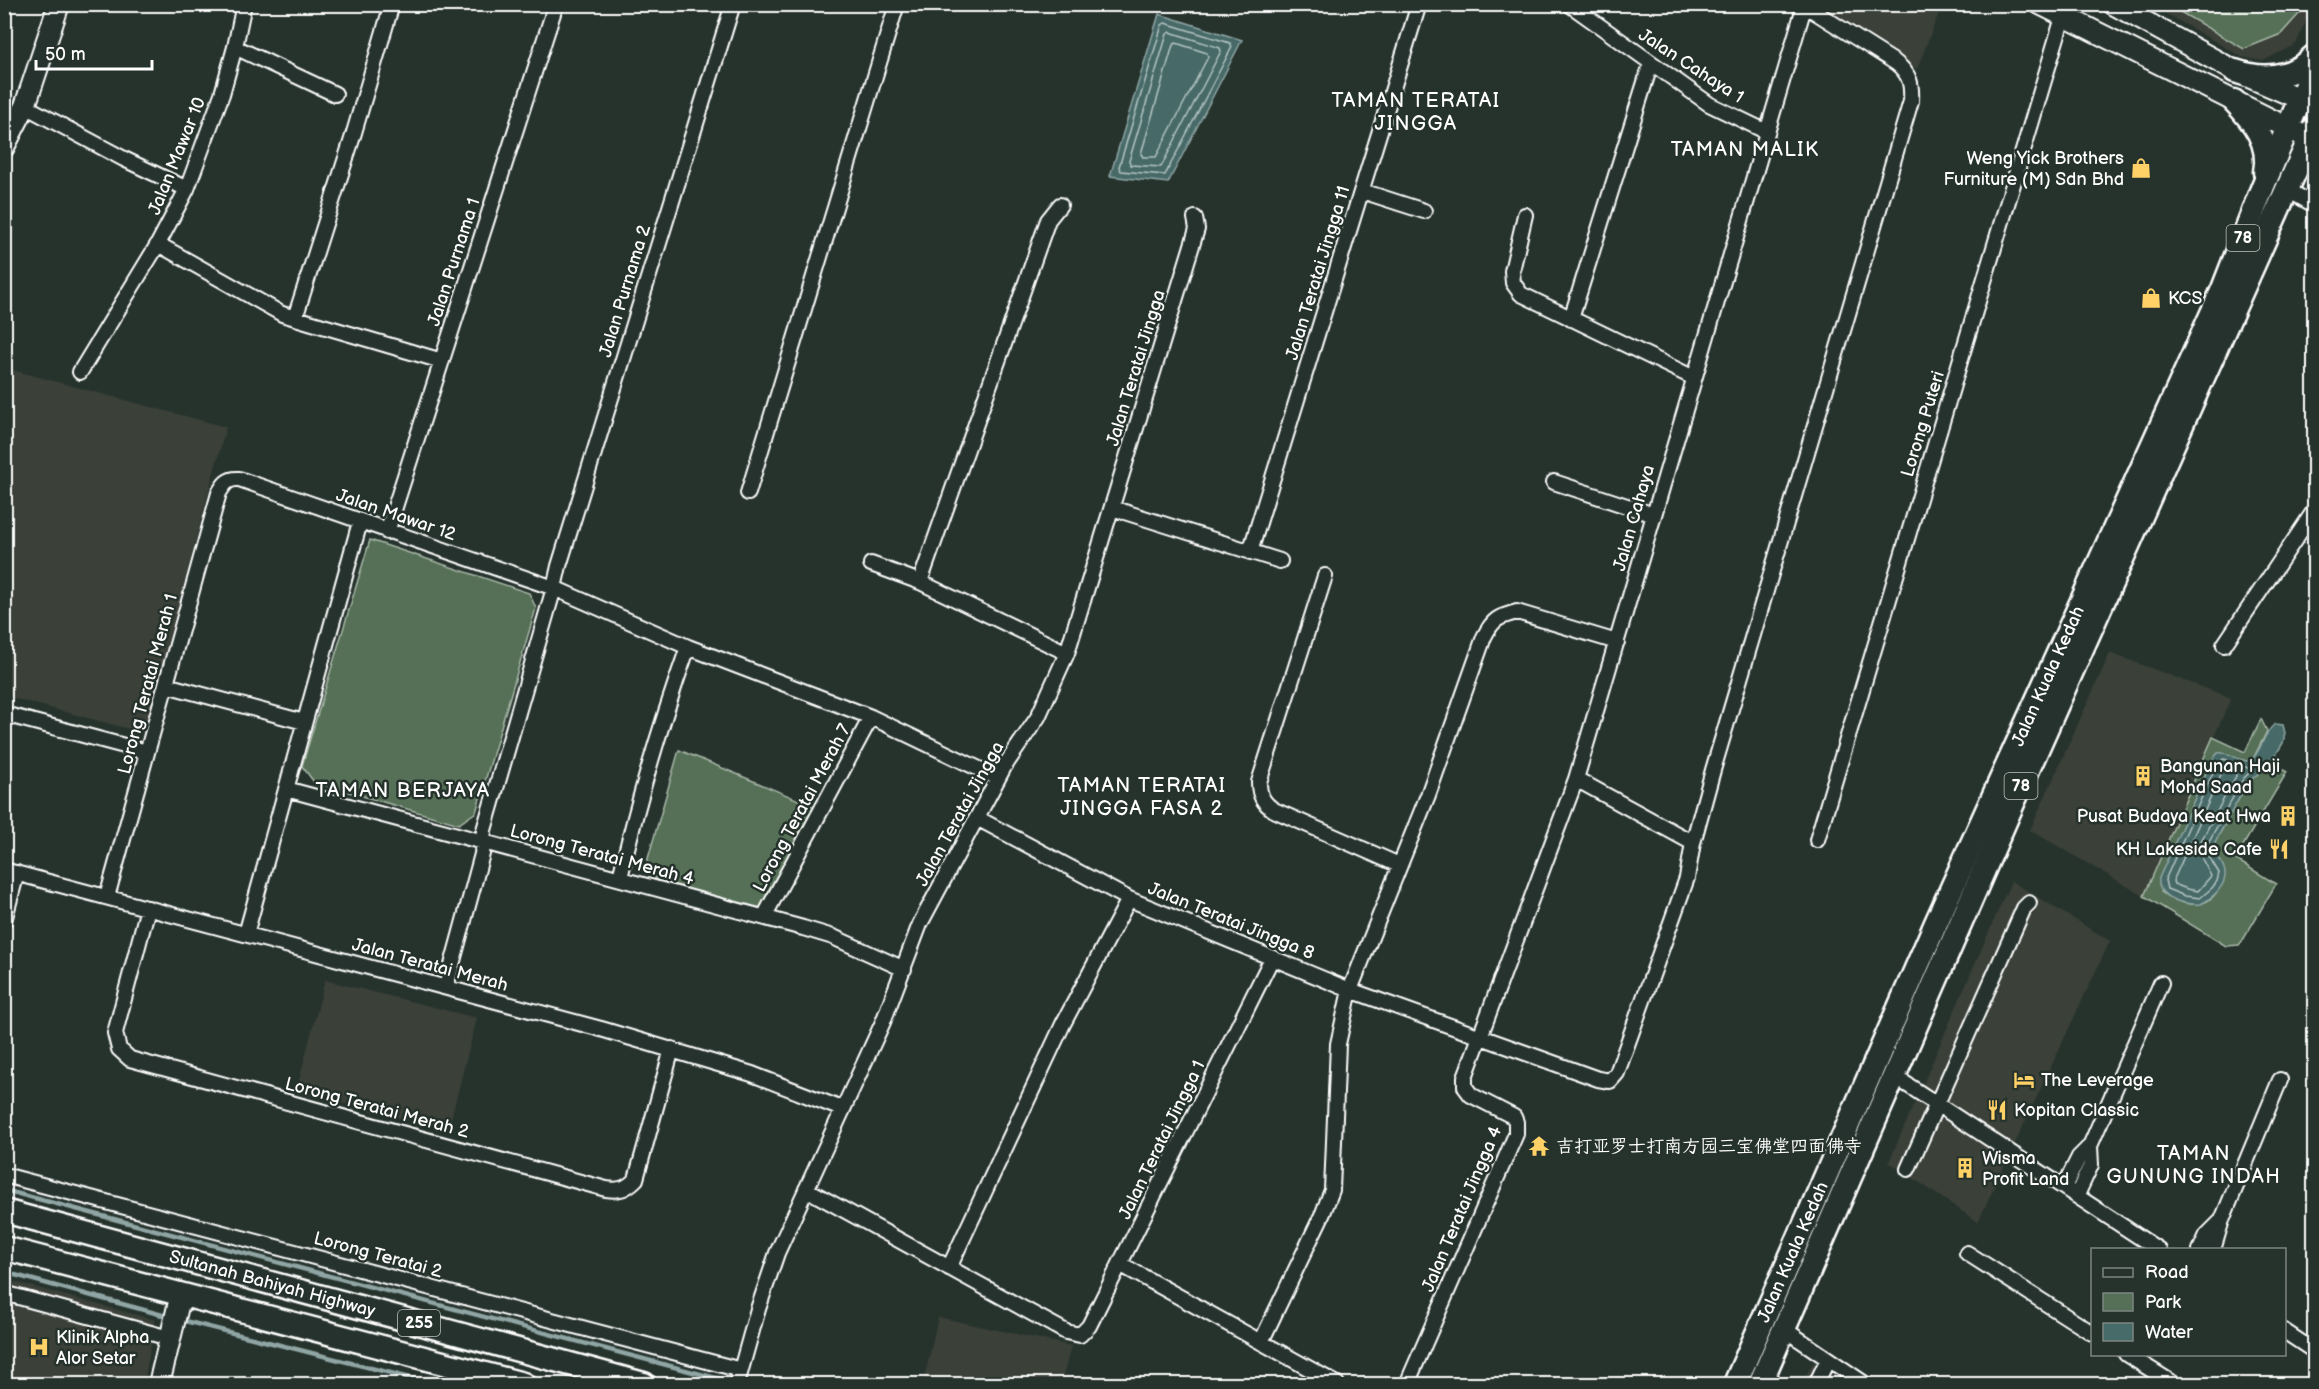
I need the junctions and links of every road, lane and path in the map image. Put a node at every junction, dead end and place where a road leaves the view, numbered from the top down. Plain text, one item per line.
1 (59, 4) edge
2 (244, 4) edge
3 (392, 4) edge
4 (556, 4) edge
5 (733, 4) edge
6 (897, 4) edge
7 (1419, 4) edge
8 (1569, 4) edge
9 (2040, 4) edge
10 (2112, 4) edge
11 (1805, 5) edge
12 (2063, 17) junction
13 (235, 47) junction
14 (2314, 56) edge
15 (1651, 63) junction
16 (2314, 66) edge
17 (2235, 71) junction
18 (336, 94) dead end
19 (2234, 101) junction
20 (2307, 102) edge
21 (25, 106) junction
22 (2288, 128) junction
23 (1767, 132) junction
24 (6, 139) edge
25 (2313, 141) edge
26 (2263, 186) junction
27 (187, 189) junction
28 (2288, 190) junction
29 (1362, 191) junction
30 (1060, 205) dead end
31 (2314, 205) edge
32 (1424, 211) dead end
33 (1525, 215) dead end
34 (1195, 218) dead end
35 (158, 244) junction
36 (294, 318) junction
37 (1571, 319) junction
38 (442, 361) junction
39 (80, 372) dead end
40 (1694, 378) junction
41 (227, 482) joint
42 (1554, 482) dead end
43 (748, 493) dead end
44 (1112, 508) junction
45 (2314, 511) edge
46 (1654, 515) junction
47 (360, 522) junction
48 (387, 531) junction
49 (1250, 552) junction
50 (1280, 561) dead end
51 (871, 564) dead end
52 (1325, 576) dead end
53 (920, 582) junction
54 (554, 588) junction
55 (1617, 642) junction
56 (2224, 645) dead end
57 (688, 647) junction
58 (1067, 653) junction
59 (166, 684) junction
60 (4, 714) edge
61 (871, 717) junction
62 (304, 722) junction
63 (147, 752) junction
64 (998, 778) junction
65 (1576, 779) junction
66 (286, 789) junction
67 (976, 818) junction
68 (1817, 840) dead end
69 (483, 842) junction
70 (1693, 843) junction
71 (1399, 865) junction
72 (11, 872) edge
73 (620, 878) junction
74 (107, 897) junction
75 (1129, 899) junction
76 (2029, 903) dead end
77 (148, 908) junction
78 (764, 917) junction
79 (4, 921) edge
80 (246, 934) junction
81 (1272, 958) junction
82 (904, 969) junction
83 (2161, 982) dead end
84 (446, 987) junction
85 (1350, 990) junction
86 (1480, 1036) junction
87 (672, 1050) junction
88 (1894, 1076) junction
89 (2280, 1080) dead end
90 (1936, 1104) junction
91 (842, 1109) junction
92 (2090, 1146) junction
93 (1908, 1169) dead end
94 (4, 1175) edge
95 (2064, 1187) junction
96 (806, 1189) junction
97 (2077, 1195) junction
98 (4, 1210) edge
99 (2222, 1220) junction
100 (4, 1248) edge
101 (2156, 1248) edge
102 (2201, 1248) edge
103 (2214, 1248) edge
104 (1967, 1254) dead end
105 (1120, 1264) junction
106 (949, 1268) junction
107 (1790, 1288) junction
108 (4, 1293) edge
109 (175, 1317) junction
110 (1784, 1329) junction
111 (2091, 1332) edge
112 (2286, 1332) edge
113 (1260, 1342) junction
114 (2314, 1351) edge
115 (2129, 1356) edge
116 (1828, 1359) junction
117 (741, 1370) junction
118 (159, 1384) edge
119 (523, 1384) edge
120 (644, 1384) edge
121 (737, 1384) edge
122 (1336, 1384) edge
123 (1407, 1384) edge
124 (1735, 1384) edge
125 (1760, 1384) edge
126 (1816, 1384) edge
127 (1865, 1384) edge
128 (2173, 1384) edge

1 - 21 main road
2 - 13 street, Jalan Mawar 10
3 - 36 street
4 - 38 street, Jalan Purnama 1
5 - 54 street, Jalan Purnama 2
6 - 43 street
7 - 29 street, Jalan Teratai Jingga 11
8 - 15 street, Jalan Cahaya 1
9 - 12 main road
10 - 17 main road
11 - 23 street, Jalan Cahaya
11 - 70 street
12 - 19 main road
12 - 68 street, Lorong Puteri
13 - 18 street
13 - 27 street, Jalan Mawar 10
14 - 17 main road
15 - 23 street, Jalan Cahaya 1
15 - 37 street
16 - 20 main road, Jalan Kuala Kedah / 78
17 - 20 main road
19 - 22 main road
19 - 26 main road
20 - 22 main road, Jalan Kuala Kedah / 78
21 - 24 main road
21 - 27 street
22 - 25 main road
22 - 26 main road, Jalan Kuala Kedah / 78
23 - 40 street, Jalan Cahaya
25 - 28 main road, Jalan Kuala Kedah / 78
26 - 107 main road, Jalan Kuala Kedah / 78
27 - 35 street, Jalan Mawar 10
28 - 31 street
28 - 88 main road, Jalan Kuala Kedah / 78
29 - 32 street
29 - 49 street, Jalan Teratai Jingga 11
30 - 53 street
33 - 37 street
34 - 44 street, Jalan Teratai Jingga
35 - 36 street
35 - 39 street, Jalan Mawar 10
36 - 38 street
37 - 40 street
38 - 48 street, Jalan Purnama 1
40 - 46 street, Jalan Cahaya
41 - 47 street, Jalan Mawar 12
41 - 59 street, Lorong Teratai Merah 1
42 - 46 street
44 - 49 street
44 - 58 street, Jalan Teratai Jingga
45 - 56 street
46 - 55 street, Jalan Cahaya
47 - 48 street, Jalan Mawar 12
47 - 62 street
48 - 54 street, Jalan Mawar 12
49 - 50 street
51 - 53 street
52 - 71 street
53 - 58 street
54 - 57 street, Jalan Mawar 12
54 - 69 street, Jalan Purnama 2
55 - 65 street, Jalan Cahaya
55 - 71 street
57 - 61 street, Jalan Mawar 12
57 - 73 street
58 - 64 street, Jalan Teratai Jingga
59 - 62 street
59 - 63 street, Lorong Teratai Merah 1
60 - 63 street
61 - 64 street, Jalan Mawar 12
61 - 78 street, Lorong Teratai Merah 7
62 - 66 street
63 - 74 street, Lorong Teratai Merah 1
64 - 67 street, Jalan Teratai Jingga
65 - 70 street
65 - 86 street, Jalan Cahaya
66 - 69 street, Lorong Teratai Merah 4
66 - 80 street
67 - 75 street, Jalan Teratai Jingga 8
67 - 82 street, Jalan Teratai Jingga
69 - 73 street, Lorong Teratai Merah 4
69 - 84 street, Jalan Purnama 2
70 - 86 street, Jalan Teratai Jingga 8
71 - 85 street
72 - 74 street, Jalan Teratai Merah
72 - 79 street
73 - 78 street, Lorong Teratai Merah 4
74 - 77 street, Jalan Teratai Merah
75 - 81 street, Jalan Teratai Jingga 8
75 - 106 street
76 - 90 street
77 - 80 street, Jalan Teratai Merah
77 - 87 street, Lorong Teratai Merah 2
78 - 82 street, Lorong Teratai Merah 4
80 - 84 street, Jalan Teratai Merah
81 - 85 street, Jalan Teratai Jingga 8
81 - 105 street, Jalan Teratai Jingga 1
82 - 91 street, Jalan Teratai Jingga
83 - 92 street
84 - 87 street, Jalan Teratai Merah
85 - 86 street, Jalan Teratai Jingga 8
85 - 113 street
86 - 123 street, Jalan Teratai Jingga 4
87 - 91 street, Jalan Teratai Merah
88 - 90 street
88 - 107 main road, Jalan Kuala Kedah / 78
89 - 99 street
90 - 93 street
90 - 95 street
91 - 96 street, Jalan Teratai Jingga
92 - 95 street
92 - 97 street
94 - 117 street, Lorong Teratai 2
95 - 97 street
96 - 106 street
96 - 117 street, Jalan Teratai Jingga
97 - 101 street
98 - 120 main road, Sultanah Bahiyah Highway / 255
99 - 102 street
99 - 103 street
100 - 109 main road, Sultanah Bahiyah Highway / 255
104 - 111 street
105 - 106 street, Jalan Teratai Jingga 1
105 - 113 street
107 - 110 main road, Jalan Kuala Kedah / 78
107 - 124 main road, Jalan Kuala Kedah / 78
108 - 109 street
109 - 118 main road
109 - 119 main road, Sultanah Bahiyah Highway / 255
110 - 116 street
110 - 125 main road, Jalan Kuala Kedah / 78
112 - 114 street
113 - 122 street
115 - 128 street
116 - 126 street
116 - 127 street
117 - 121 street, Jalan Teratai Jingga

